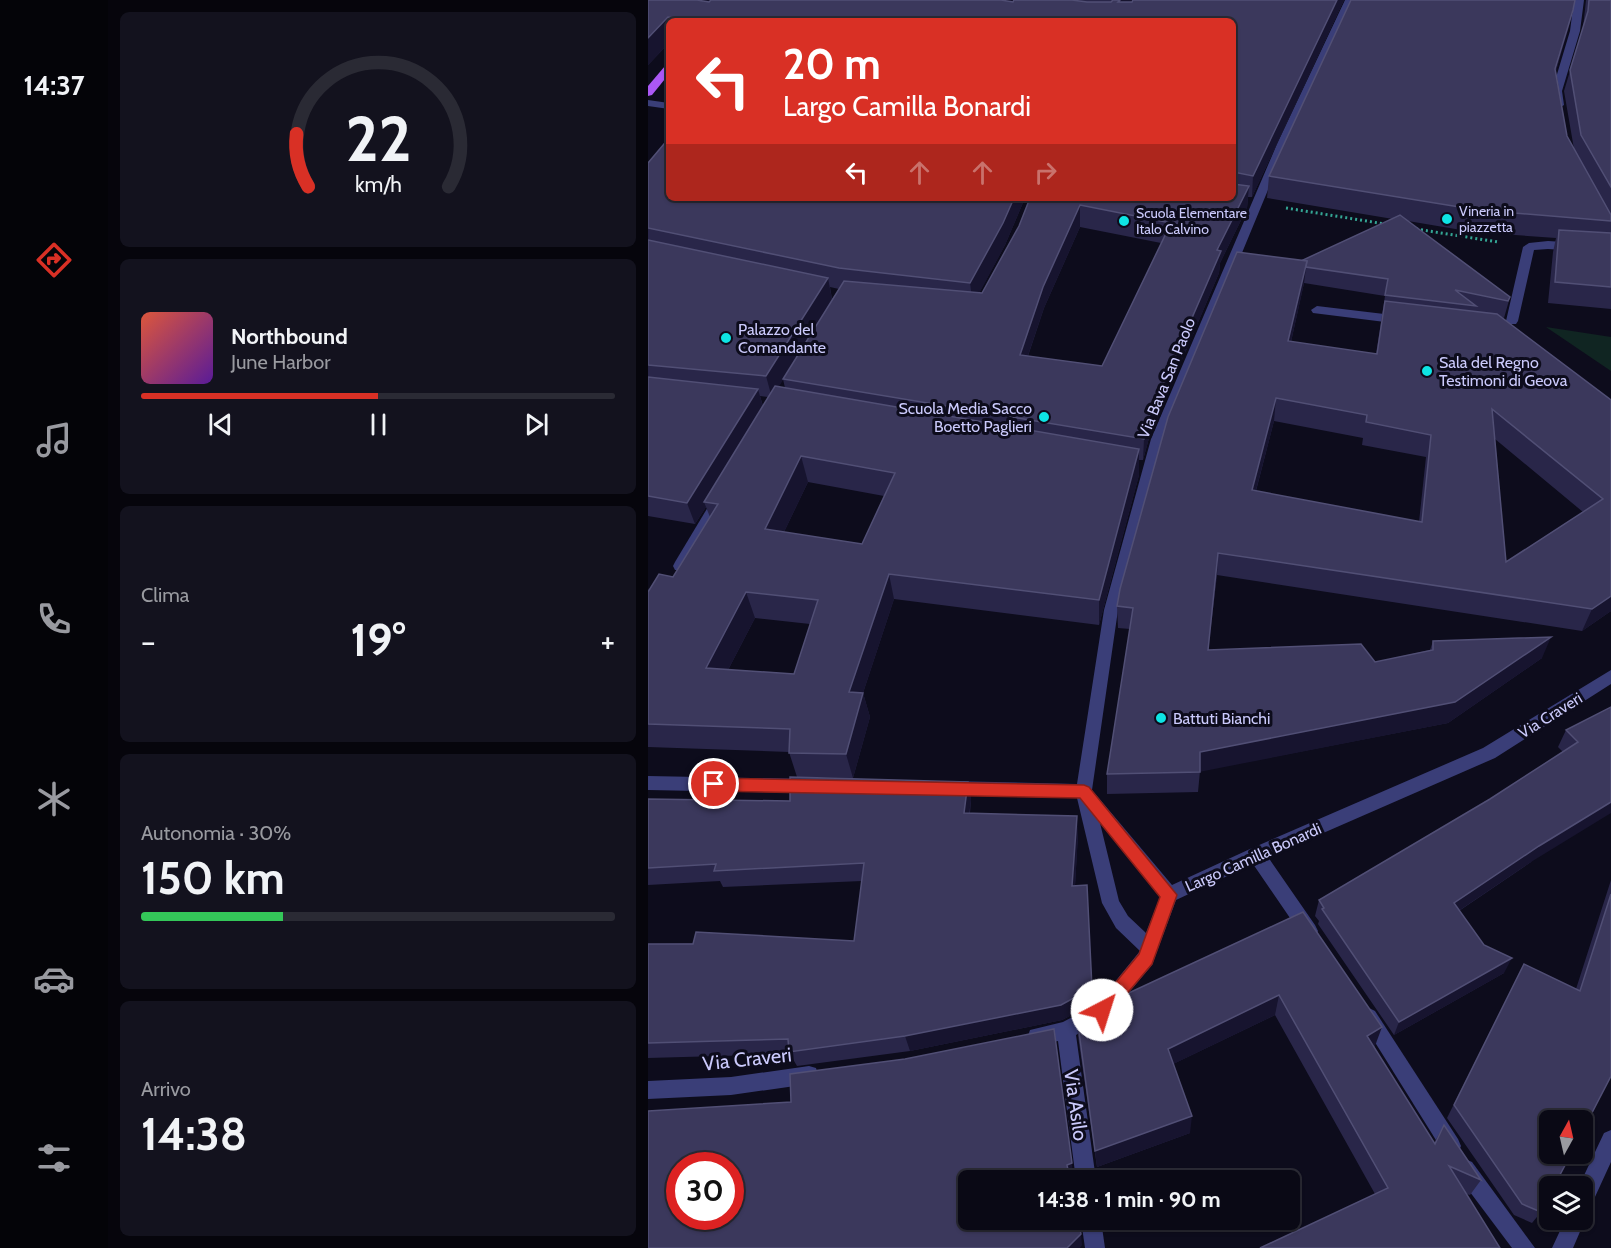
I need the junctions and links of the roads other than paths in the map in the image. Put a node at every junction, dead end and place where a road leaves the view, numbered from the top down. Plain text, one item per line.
1 (1350, 0) edge
2 (1579, 0) edge
3 (666, 71) edge
4 (650, 87) edge
5 (648, 103) edge
6 (666, 106) edge
7 (1562, 116) edge
8 (1240, 201) edge
9 (1258, 204) junction
10 (1611, 249) edge
11 (1317, 310) dead end
12 (1416, 322) edge
13 (1511, 326) edge
14 (727, 486) edge
15 (673, 578) edge
16 (1611, 676) edge
17 (1489, 753) joint
18 (648, 783) edge
19 (826, 786) edge
20 (931, 788) edge
21 (1084, 791) junction
22 (1256, 854) junction
23 (1169, 895) junction
24 (1150, 948) junction
25 (1322, 950) edge
26 (1356, 997) edge
27 (1066, 1030) junction
28 (1021, 1039) edge
29 (831, 1072) edge
30 (648, 1090) edge
31 (1611, 1140) edge
32 (1085, 1170) edge
33 (1593, 1179) edge
34 (1092, 1230) edge
35 (1570, 1230) edge
36 (1095, 1248) edge
37 (1525, 1248) edge
38 (1562, 1248) edge

1 - 9 street, Via Bava San Paolo
2 - 7 street
3 - 4 main road
5 - 6 street
8 - 9 street
9 - 21 street, Via Bava San Paolo
10 - 13 street
11 - 12 street
14 - 15 street
16 - 17 street, Via Craveri
17 - 22 street, Largo Camilla Bonardi
18 - 19 street
20 - 21 street
21 - 23 street, Largo Camilla Bonardi
21 - 24 street
22 - 23 street, Largo Camilla Bonardi
22 - 25 street
23 - 24 street
24 - 27 street
26 - 37 street
27 - 28 street
27 - 32 street, Via Asilo
29 - 30 street, Via Craveri
31 - 33 street
34 - 36 street
35 - 38 street

